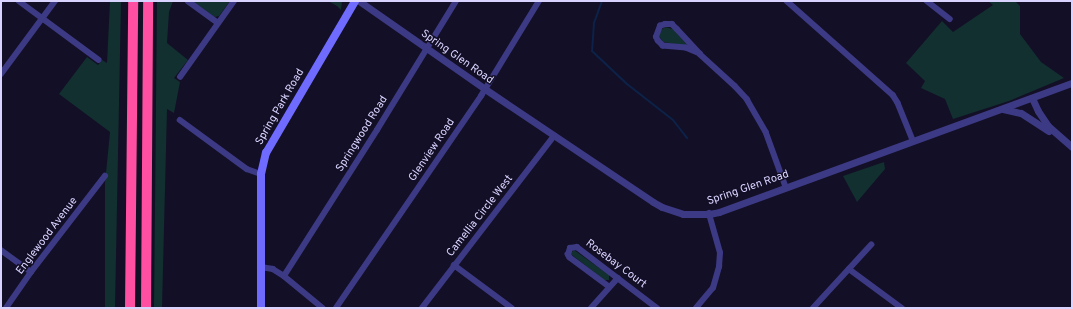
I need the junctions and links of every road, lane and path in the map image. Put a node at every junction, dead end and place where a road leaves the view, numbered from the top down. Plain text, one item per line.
1 (19, 1) edge
2 (55, 1) edge
3 (133, 1) edge
4 (148, 1) edge
5 (188, 1) edge
6 (234, 1) edge
7 (356, 1) edge
8 (359, 1) edge
9 (456, 1) edge
10 (539, 1) edge
11 (788, 1) edge
12 (927, 1) edge
13 (42, 18) junction
14 (950, 19) dead end
15 (218, 23) junction
16 (427, 49) junction
17 (700, 54) junction
18 (99, 60) dead end
19 (1, 74) edge
20 (180, 77) dead end
21 (1072, 83) edge
22 (485, 89) junction
23 (1032, 98) junction
24 (1003, 108) junction
25 (180, 120) dead end
26 (554, 136) junction
27 (1058, 136) junction
28 (913, 140) junction
29 (1072, 147) edge
30 (261, 174) junction
31 (105, 176) dead end
32 (786, 187) junction
33 (709, 214) junction
34 (871, 245) dead end
35 (1, 250) edge
36 (454, 265) junction
37 (261, 267) junction
38 (849, 269) junction
39 (31, 272) junction
40 (284, 276) junction
41 (618, 278) junction
42 (609, 287) junction
43 (6, 308) edge
44 (130, 308) edge
45 (146, 308) edge
46 (261, 308) edge
47 (323, 308) edge
48 (336, 308) edge
49 (422, 308) edge
50 (512, 308) edge
51 (591, 308) edge
52 (657, 308) edge
53 (696, 308) edge
54 (813, 308) edge
55 (902, 308) edge

1 - 13 street
2 - 13 street
3 - 44 highway
4 - 45 highway
5 - 15 street
6 - 15 street
7 - 30 main road, Spring Park Road
8 - 16 street, Spring Glen Road
9 - 16 street, Springwood Road
10 - 22 street, Glenview Road
11 - 28 street
12 - 14 street
13 - 18 street
13 - 19 street
15 - 20 street
16 - 22 street, Spring Glen Road
16 - 40 street, Springwood Road
17 - 17 street
17 - 32 street
21 - 23 street, Spring Glen Road
22 - 26 street, Spring Glen Road
22 - 48 street, Glenview Road
23 - 24 street, Spring Glen Road
23 - 27 street
24 - 27 street
24 - 28 street, Spring Glen Road
25 - 30 street
26 - 33 street, Spring Glen Road
26 - 36 street, Camellia Circle West
27 - 29 street
28 - 32 street, Spring Glen Road
30 - 37 main road, Spring Park Road
31 - 39 street, Englewood Avenue
32 - 33 street, Spring Glen Road
33 - 53 street
34 - 38 street
35 - 39 street
36 - 49 street, Camellia Circle West
36 - 50 street
37 - 40 street
37 - 46 main road, Spring Park Road
38 - 54 street
38 - 55 street
39 - 43 street, Englewood Avenue
40 - 47 street
41 - 42 street
41 - 42 street, Rosebay Court
41 - 52 street, Rosebay Court
42 - 51 street

